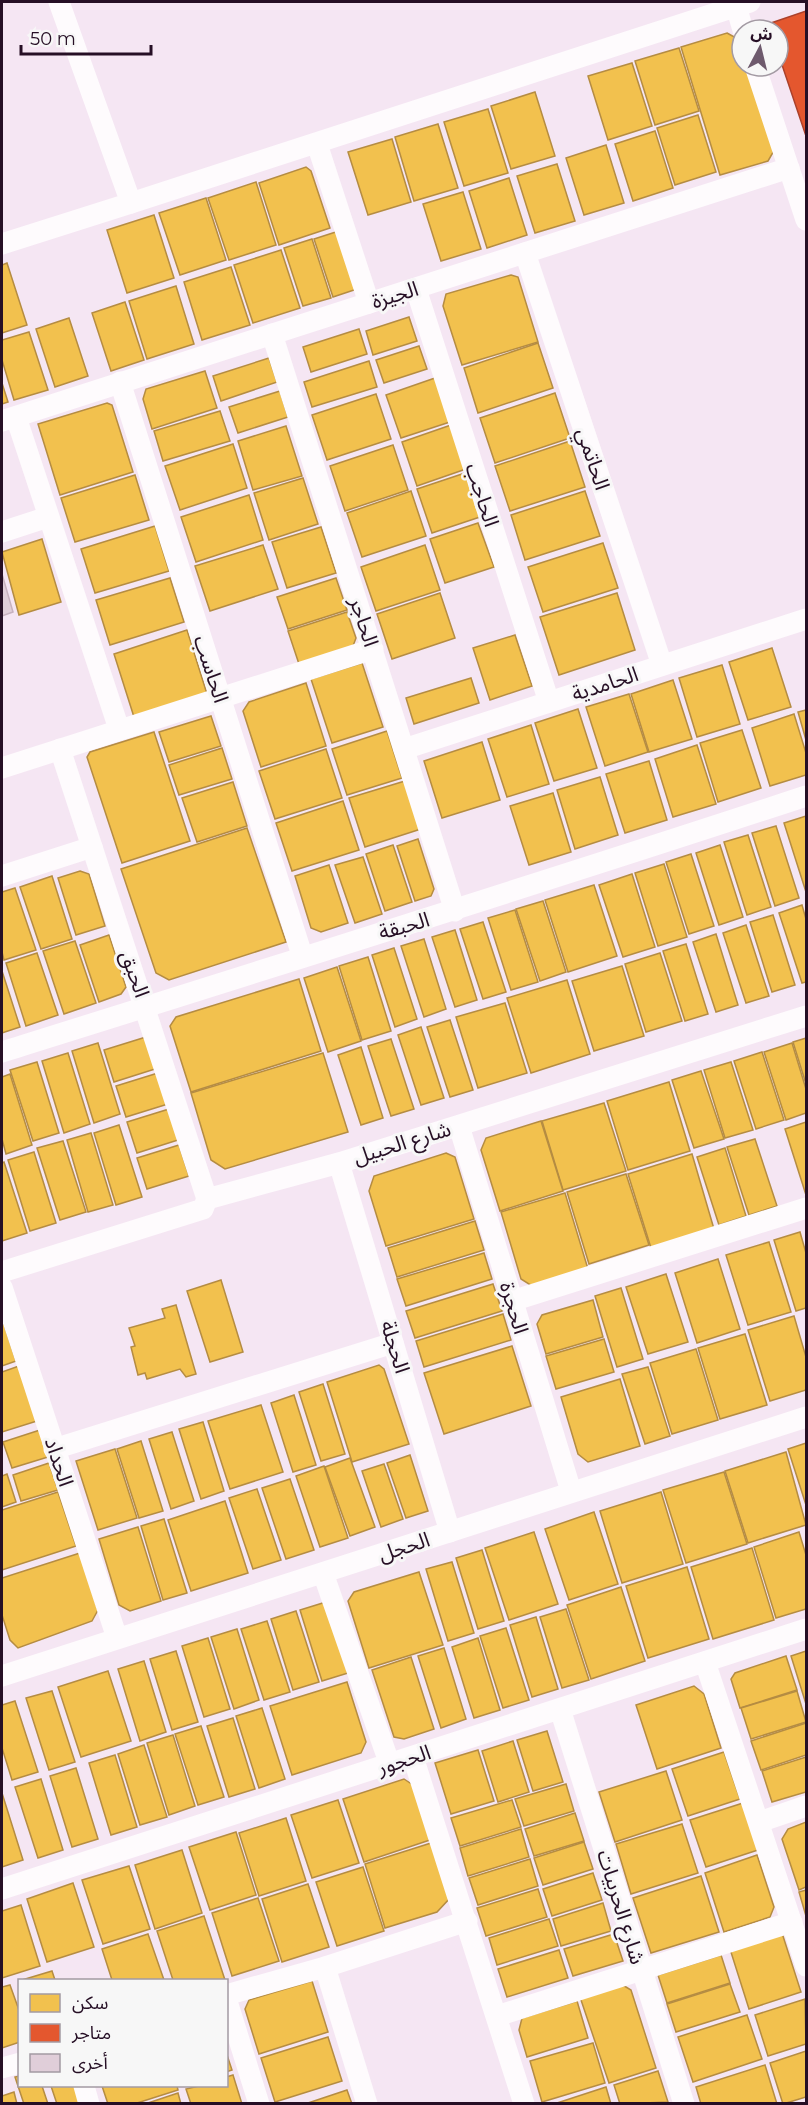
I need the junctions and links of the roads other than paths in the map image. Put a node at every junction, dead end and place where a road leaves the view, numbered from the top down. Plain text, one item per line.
1 (59, 2) edge
2 (743, 4) edge
3 (759, 78) edge
4 (317, 144) junction
5 (789, 168) junction
6 (131, 203) junction
7 (807, 220) edge
8 (2, 244) edge
9 (525, 254) junction
10 (416, 289) junction
11 (369, 303) junction
12 (272, 334) junction
13 (120, 382) junction
14 (9, 419) edge
15 (48, 517) junction
16 (2, 531) edge
17 (807, 619) edge
18 (373, 649) junction
19 (662, 665) junction
20 (221, 699) junction
21 (549, 702) junction
22 (118, 729) junction
23 (60, 749) junction
24 (404, 749) junction
25 (2, 768) edge
26 (807, 796) edge
27 (92, 847) junction
28 (2, 876) edge
29 (455, 911) junction
30 (302, 955) junction
31 (146, 1007) junction
32 (807, 1016) edge
33 (2, 1052) edge
34 (459, 1126) junction
35 (339, 1162) junction
36 (207, 1199) junction
37 (807, 1208) edge
38 (2, 1272) edge
39 (2, 1287) edge
40 (512, 1300) junction
41 (393, 1343) junction
42 (807, 1417) edge
43 (54, 1449) junction
44 (571, 1491) junction
45 (450, 1532) junction
46 (324, 1573) junction
47 (807, 1629) edge
48 (117, 1638) junction
49 (705, 1662) junction
50 (2, 1673) edge
51 (560, 1709) junction
52 (413, 1757) junction
53 (390, 1765) junction
54 (807, 1806) edge
55 (759, 1822) junction
56 (2, 1889) edge
57 (467, 1921) junction
58 (792, 1922) junction
59 (806, 1964) edge
60 (326, 1966) junction
61 (641, 1971) junction
62 (228, 1995) edge
63 (228, 2002) edge
64 (497, 2016) junction
65 (18, 2064) edge
66 (2, 2068) edge
67 (85, 2087) edge
68 (89, 2103) edge
69 (259, 2103) edge
70 (368, 2103) edge
71 (524, 2103) edge
72 (684, 2103) edge

1 - 6 street
2 - 4 street
3 - 5 street
4 - 6 street
4 - 11 street
5 - 7 street
5 - 9 street, الجيزة
6 - 8 street
9 - 10 street, الجيزة
9 - 19 street, الحاتمي
10 - 11 street, الجيزة
10 - 21 street, الحاجب
11 - 12 street, الجيزة
12 - 13 street, الجيزة
12 - 18 street, الحاجر
13 - 14 street, الجيزة
13 - 20 street, الحاسب
14 - 15 street
15 - 16 street
15 - 22 street
17 - 19 street, الحامدية
18 - 20 street
18 - 24 street, الحاجر
19 - 21 street, الحامدية
20 - 22 street
20 - 30 street, الحاسب
21 - 24 street, الحامدية
22 - 23 street
23 - 25 street
23 - 27 street, الحبق
24 - 29 street, الحاجر
26 - 29 street, الحبقة
27 - 28 street
27 - 31 street, الحبق
29 - 30 street, الحبقة
30 - 31 street, الحبقة
31 - 33 street, الحبقة
31 - 36 street, الحبق
32 - 34 street, شارع الحبيل
34 - 35 street, شارع الحبيل
34 - 40 street, الحجرة
35 - 36 street, شارع الحبيل
35 - 41 street, الحجلة
36 - 38 street, شارع الحبيل
37 - 40 street
39 - 43 street, الحداد
40 - 44 street, الحجرة
41 - 43 street
41 - 45 street, الحجلة
42 - 44 street, الحجل
43 - 48 street, الحداد
44 - 45 street, الحجل
45 - 46 street, الحجل
46 - 48 street, الحجل
46 - 53 street
47 - 49 street, الحجور
48 - 50 street, الحجل
49 - 51 street, الحجور
49 - 55 street
51 - 52 street, الحجور
51 - 61 street, شارع الحربيات
52 - 53 street, الحجور
52 - 57 street
53 - 56 street, الحجور
54 - 55 street
55 - 58 street
57 - 60 street
57 - 64 street
58 - 59 street
58 - 61 street
60 - 62 street
60 - 70 street
61 - 64 street
61 - 72 street, شارع الحربيات
63 - 69 street
64 - 71 street
65 - 66 street
67 - 68 street

